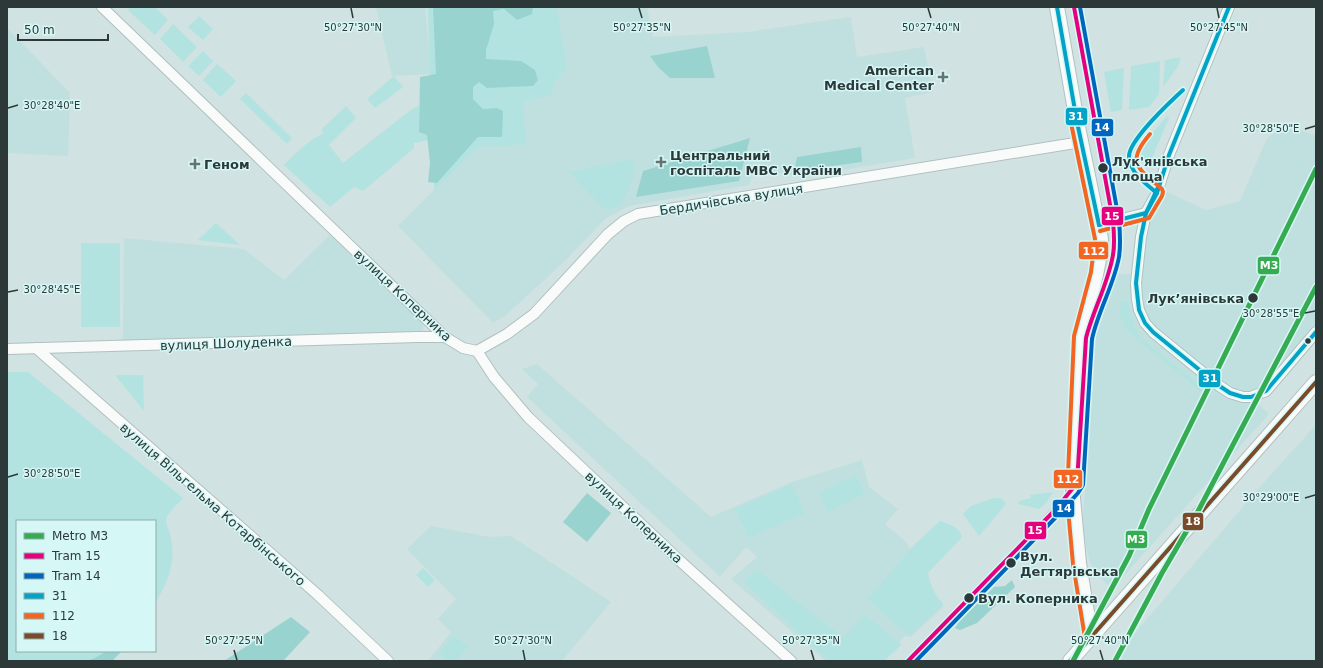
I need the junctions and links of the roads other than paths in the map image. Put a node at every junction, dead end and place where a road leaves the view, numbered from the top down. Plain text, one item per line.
1 (102, 7) edge
2 (1057, 7) edge
3 (1229, 7) edge
4 (1081, 142) junction
5 (1146, 213) junction
6 (1099, 225) junction
7 (1316, 332) edge
8 (445, 337) junction
9 (36, 348) junction
10 (7, 349) edge
11 (477, 351) junction
12 (1316, 382) edge
13 (1073, 494) junction
14 (1091, 637) junction
15 (388, 661) edge
16 (791, 661) edge
17 (912, 661) edge
18 (1070, 661) edge

1 - 8 street, вулиця Коперника
2 - 4 main road
3 - 5 street
4 - 6 main road
4 - 11 street, Бердичівська вулиця
5 - 6 street
5 - 7 street
6 - 13 main road
8 - 9 street, вулиця Шолуденка
8 - 11 street, вулиця Коперника
9 - 10 street, вулиця Шолуденка
9 - 15 street, вулиця Вільгельма Котарбінського
11 - 16 street, вулиця Коперника
12 - 14 main road
13 - 14 main road
13 - 17 street
14 - 18 main road

